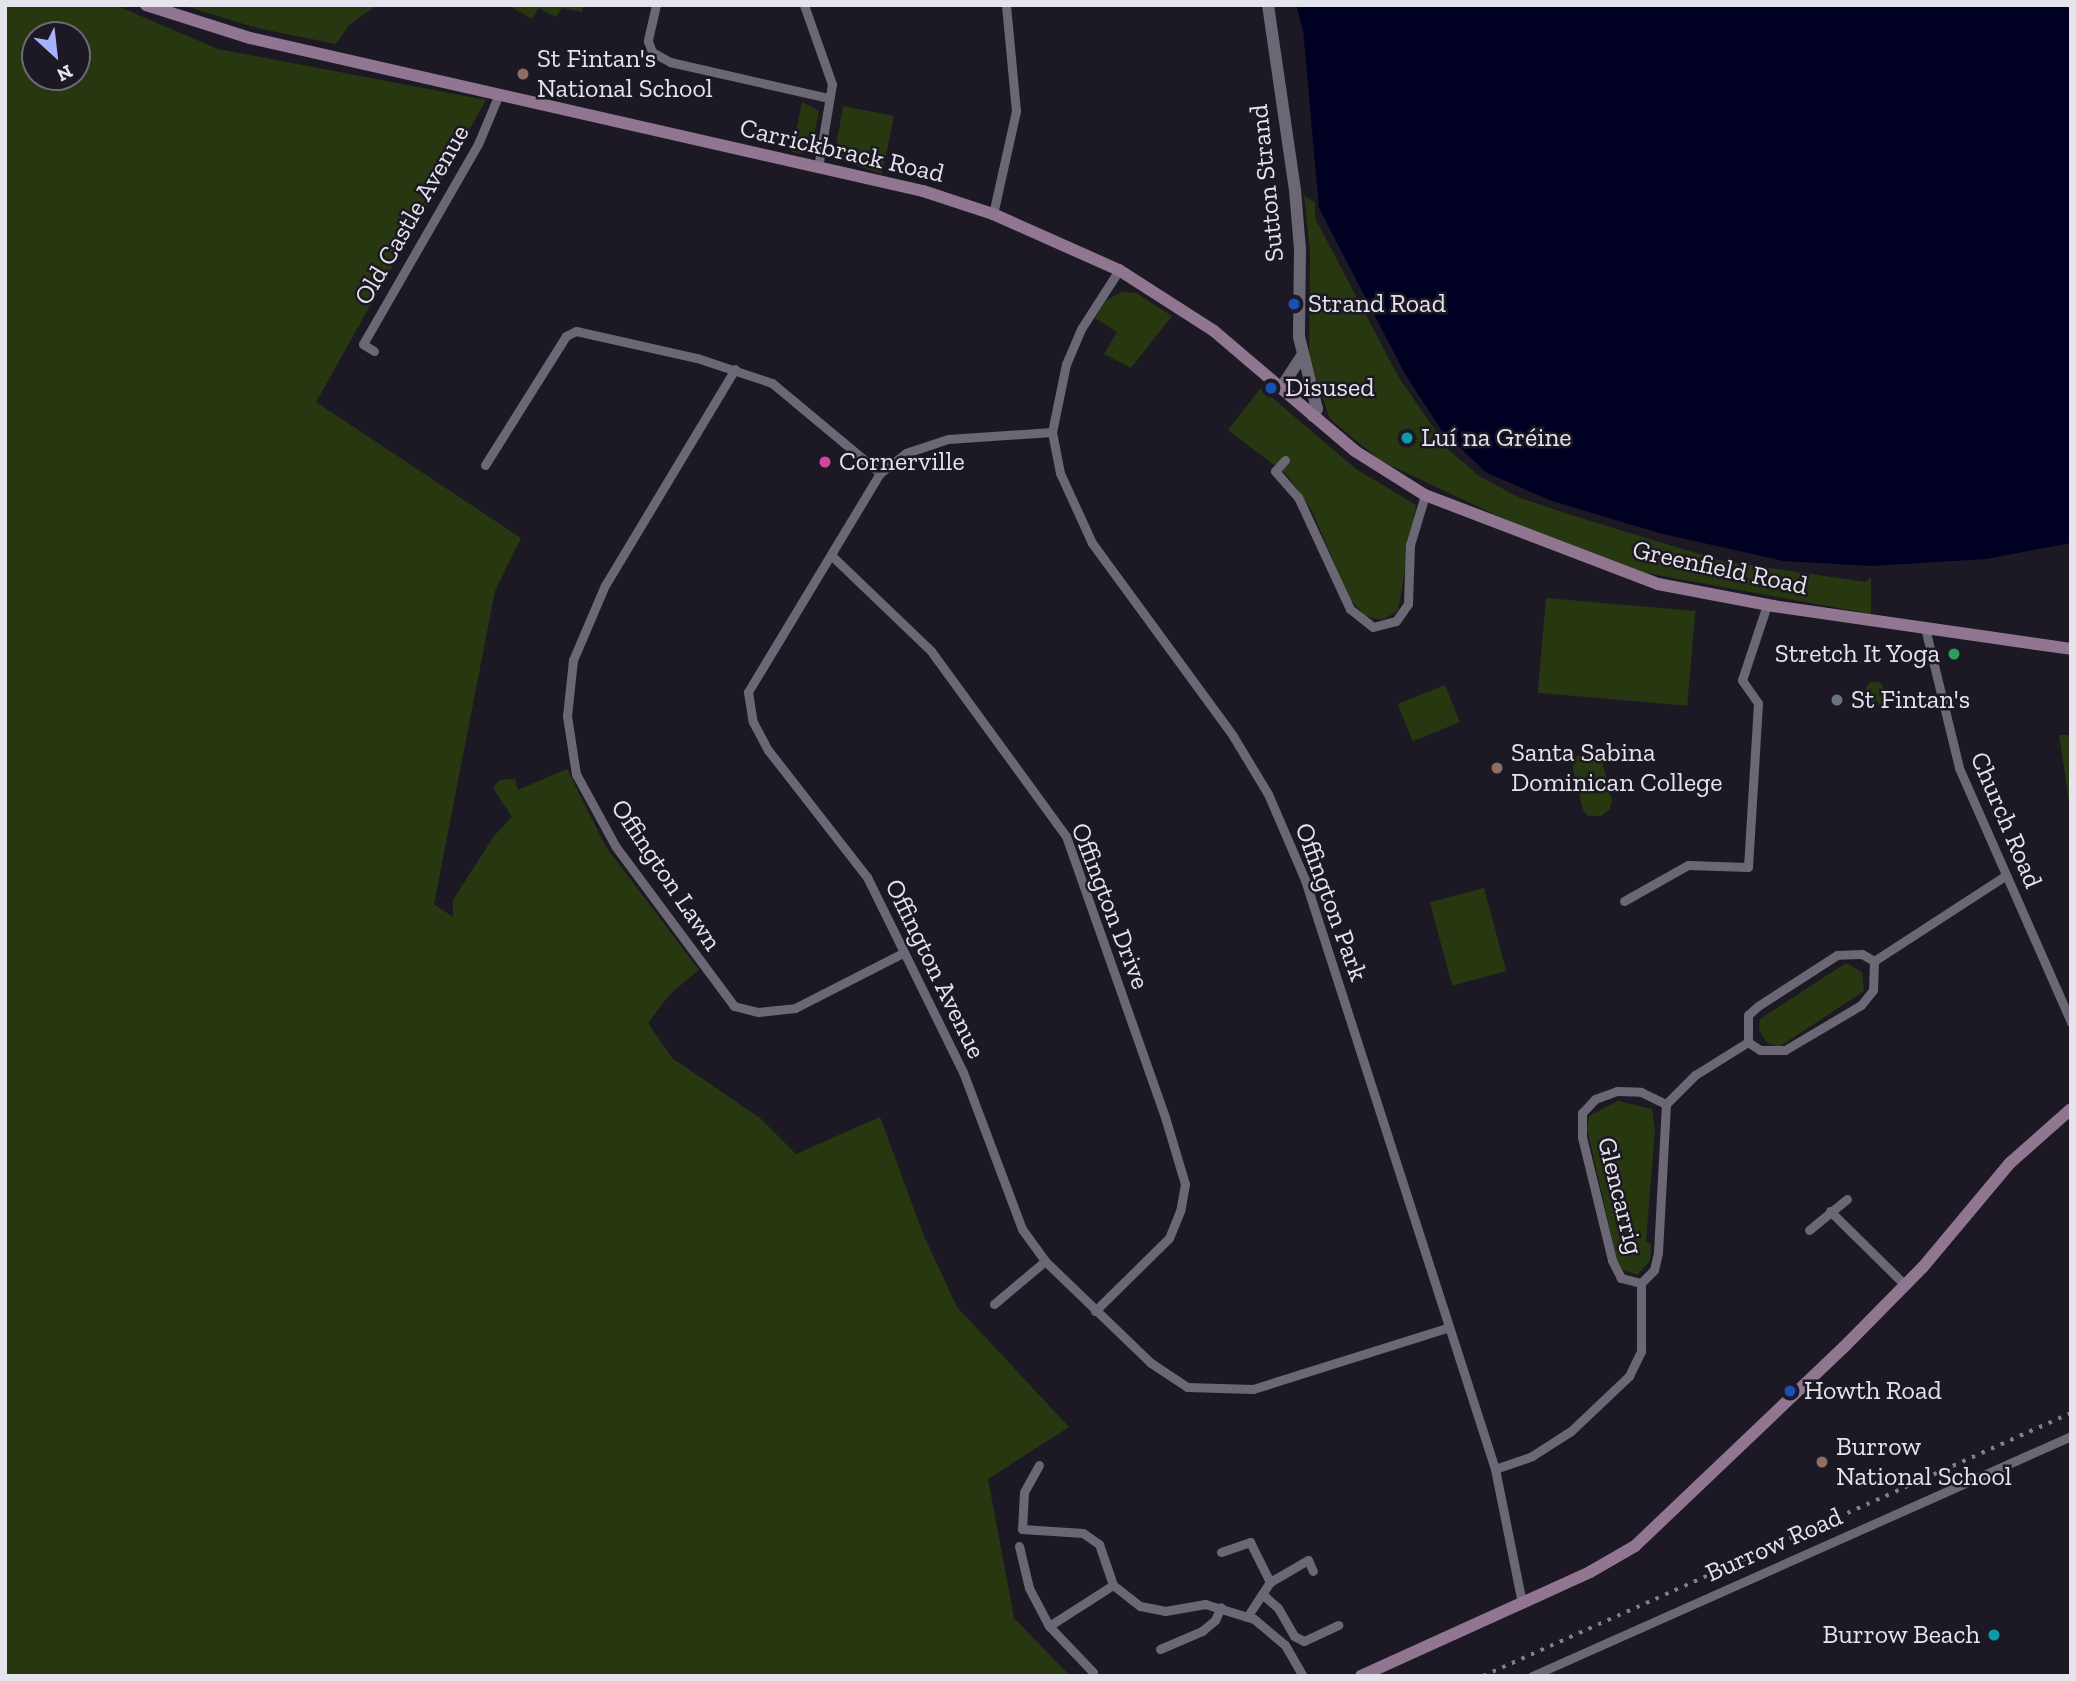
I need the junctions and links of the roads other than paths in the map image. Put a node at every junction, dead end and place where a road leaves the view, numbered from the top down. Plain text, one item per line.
1 (146, 5) edge
2 (656, 5) edge
3 (804, 5) edge
4 (1006, 5) edge
5 (1268, 5) edge
6 (499, 94) junction
7 (829, 98) junction
8 (818, 168) junction
9 (993, 214) junction
10 (1119, 270) junction
11 (374, 351) dead end
12 (1301, 357) junction
13 (735, 369) junction
14 (1281, 388) junction
15 (1313, 416) junction
16 (1052, 432) junction
17 (1285, 460) dead end
18 (485, 465) dead end
19 (880, 473) junction
20 (1425, 495) junction
21 (832, 556) junction
22 (1767, 605) junction
23 (1925, 628) junction
24 (2071, 649) edge
25 (2005, 876) junction
26 (1624, 901) dead end
27 (903, 953) junction
28 (1874, 961) junction
29 (2071, 1022) edge
30 (1748, 1042) junction
31 (1666, 1104) junction
32 (2071, 1109) edge
33 (1847, 1199) dead end
34 (1830, 1211) junction
35 (1809, 1230) dead end
36 (1045, 1261) junction
37 (1641, 1283) junction
38 (1905, 1285) junction
39 (993, 1304) dead end
40 (1095, 1311) junction
41 (1447, 1328) junction
42 (2071, 1436) edge
43 (1039, 1465) dead end
44 (1495, 1469) junction
45 (1019, 1546) dead end
46 (1221, 1552) dead end
47 (1313, 1571) dead end
48 (1270, 1582) junction
49 (1113, 1585) junction
50 (1262, 1594) junction
51 (1522, 1603) junction
52 (1221, 1607) junction
53 (1247, 1617) junction
54 (1339, 1625) dead end
55 (1049, 1626) junction
56 (1160, 1649) dead end
57 (1093, 1672) dead end
58 (1303, 1676) edge
59 (1361, 1676) edge
60 (1532, 1676) edge

1 - 6 main road, Carrickbrack Road
2 - 7 street
3 - 7 street
4 - 9 street
5 - 12 street, Sutton Strand
6 - 8 main road, Carrickbrack Road
6 - 11 street, Old Castle Avenue
7 - 8 street
8 - 9 main road, Carrickbrack Road
9 - 10 main road, Carrickbrack Road
10 - 14 main road, Carrickbrack Road
10 - 16 street, Offington Park
12 - 14 street
12 - 15 street, Sutton Strand
13 - 18 street
13 - 19 street
13 - 27 street, Offington Lawn
14 - 15 main road, Carrickbrack Road
15 - 20 main road, Greenfield Road
16 - 19 street, Offington Avenue
16 - 41 street, Offington Park
17 - 20 street
19 - 21 street, Offington Avenue
20 - 22 main road, Greenfield Road
21 - 27 street, Offington Avenue
21 - 40 street, Offington Drive
22 - 23 main road, Greenfield Road
22 - 26 street
23 - 24 main road, Greenfield Road
23 - 25 street, Church Road
25 - 28 street
25 - 29 street, Church Road
27 - 36 street, Offington Avenue
28 - 30 street
28 - 30 street
30 - 31 street
31 - 37 street, Glencarrig
31 - 37 street, Glencarrig
32 - 38 main road
33 - 34 street
34 - 35 street
34 - 38 street
36 - 39 street
36 - 40 street, Offington Avenue
37 - 44 street, Glencarrig
38 - 51 main road
40 - 41 street, Offington Avenue
41 - 44 street, Offington Park
42 - 60 street, Burrow Road
43 - 49 street
44 - 51 street, Offington Park
45 - 55 street
46 - 48 street
47 - 48 street
48 - 50 street
49 - 52 street
49 - 55 street
50 - 53 street
50 - 54 street
51 - 59 main road
52 - 53 street
52 - 56 street
53 - 58 street
55 - 57 street

